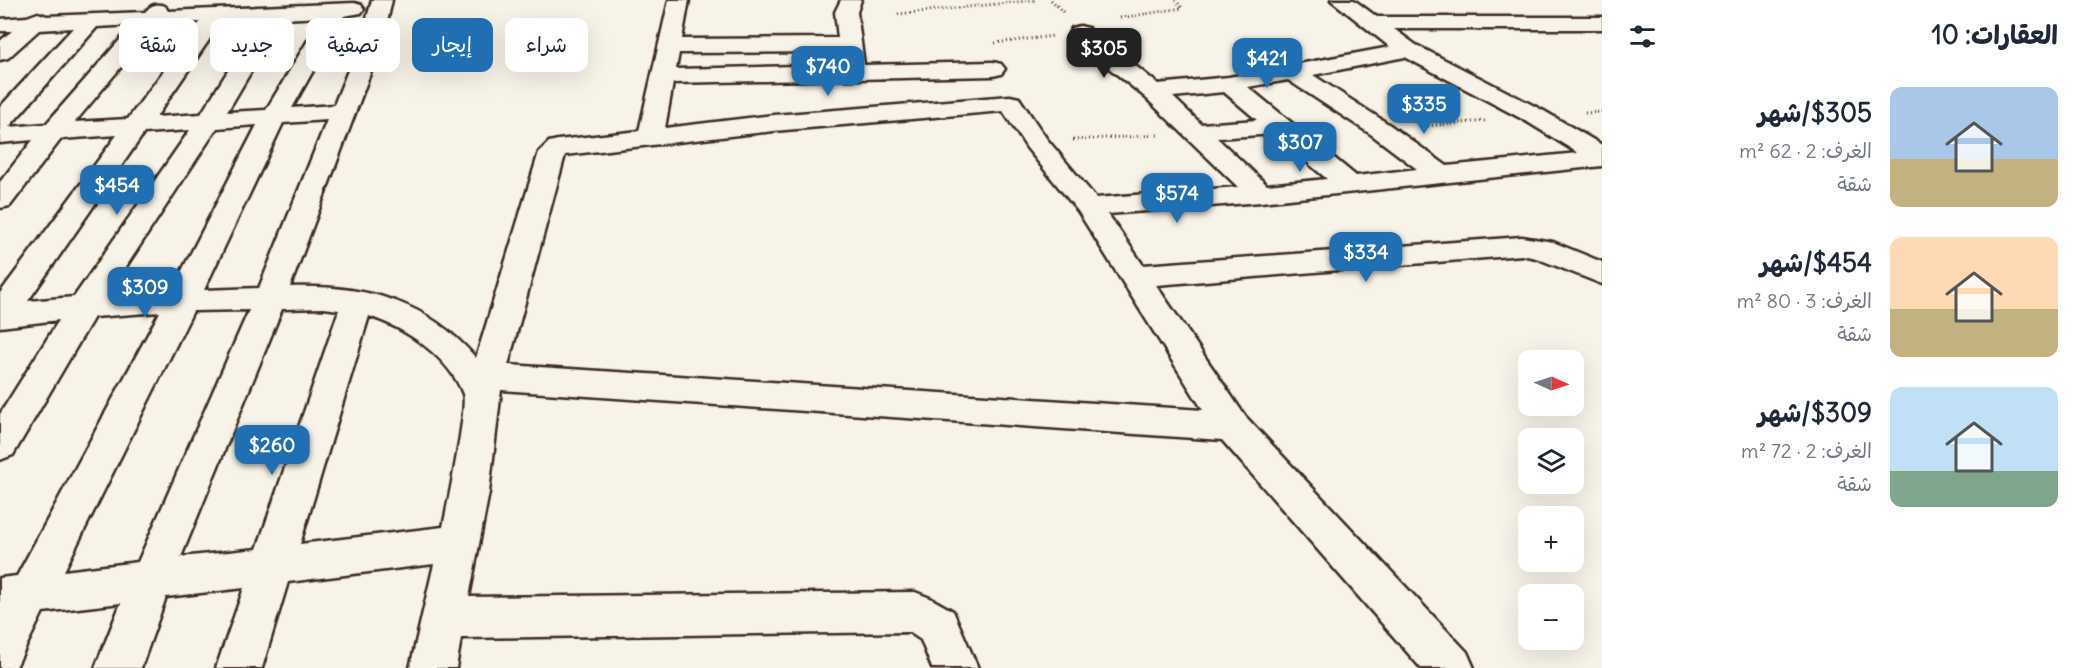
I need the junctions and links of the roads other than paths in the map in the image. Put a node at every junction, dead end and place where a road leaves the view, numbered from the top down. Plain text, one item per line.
1 (67, 0) edge
2 (168, 0) edge
3 (679, 0) edge
4 (851, 0) edge
5 (1341, 0) edge
6 (381, 4) edge
7 (337, 10) junction
8 (275, 13) junction
9 (216, 15) junction
10 (148, 18) joint
11 (119, 20) edge
12 (91, 21) junction
13 (1373, 23) junction
14 (1602, 23) edge
15 (30, 24) junction
16 (0, 25) edge
17 (1080, 33) road end
18 (851, 45) junction
19 (669, 46) junction
20 (1408, 50) junction
21 (0, 53) edge
22 (119, 53) edge
23 (993, 69) road end
24 (854, 72) junction
25 (1294, 73) junction
26 (663, 76) junction
27 (1228, 84) junction
28 (1153, 92) junction
29 (343, 112) junction
30 (274, 117) junction
31 (209, 121) junction
32 (0, 122) edge
33 (134, 126) junction
34 (1278, 126) junction
35 (54, 131) junction
36 (1193, 132) junction
37 (0, 135) edge
38 (650, 137) junction
39 (1602, 157) edge
40 (1441, 175) junction
41 (1350, 185) junction
42 (1261, 194) junction
43 (0, 200) edge
44 (1089, 207) junction
45 (1602, 274) edge
46 (1135, 276) junction
47 (271, 297) junction
48 (183, 300) junction
49 (358, 301) junction
50 (85, 306) junction
51 (1, 314) edge
52 (484, 386) junction
53 (1232, 426) junction
54 (0, 445) edge
55 (460, 543) junction
56 (272, 565) junction
57 (152, 580) junction
58 (14, 596) edge
59 (444, 618) junction
60 (0, 652) edge
61 (118, 668) edge
62 (239, 668) edge
63 (433, 668) edge
64 (955, 668) edge
65 (1451, 668) edge

1 - 15 street
2 - 10 street
3 - 19 street
4 - 18 street
5 - 13 street
6 - 7 street
6 - 29 street
7 - 8 street
7 - 30 street
8 - 9 street
8 - 31 street
9 - 10 street
9 - 33 street
11 - 12 street
12 - 15 street
12 - 32 street
13 - 14 street
13 - 20 street
15 - 16 street
15 - 21 street
17 - 28 street
18 - 19 street
18 - 24 street
19 - 26 street
20 - 25 street
20 - 39 street
22 - 35 street
23 - 24 street
24 - 26 street
25 - 27 street
25 - 40 street
26 - 38 street
27 - 28 street
27 - 34 street
28 - 36 street
29 - 30 street
29 - 47 street
30 - 31 street
30 - 48 street
31 - 33 street
31 - 50 street
33 - 35 street
33 - 51 street
34 - 36 street
34 - 41 street
35 - 37 street
35 - 43 street
36 - 42 street
38 - 44 street
38 - 52 street
39 - 40 street
40 - 41 street
41 - 42 street
42 - 44 street
44 - 46 street
45 - 46 street
46 - 53 street
47 - 48 street
47 - 49 street
47 - 57 street
48 - 50 street
48 - 58 street
49 - 52 street
49 - 56 street
50 - 51 street
50 - 54 street
52 - 53 street
52 - 55 street
53 - 65 street
55 - 56 street
55 - 59 street
56 - 57 street
56 - 62 street
57 - 58 street
57 - 61 street
58 - 60 street
59 - 63 street
59 - 64 street

